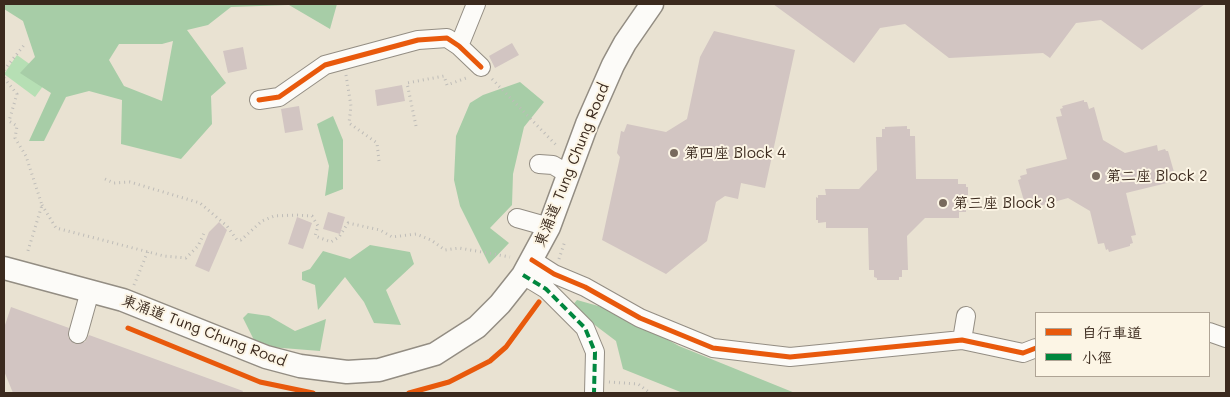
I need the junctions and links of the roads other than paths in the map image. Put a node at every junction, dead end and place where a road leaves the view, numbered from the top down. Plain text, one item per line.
1 (476, 4) edge
2 (652, 4) edge
3 (459, 46) junction
4 (481, 67) road end
5 (259, 100) dead end
6 (516, 218) dead end
7 (558, 232) junction
8 (523, 265) junction
9 (4, 268) edge
10 (90, 291) junction
11 (966, 316) dead end
12 (1210, 332) edge
13 (78, 334) dead end
14 (1226, 338) edge
15 (962, 340) junction
16 (1035, 348) edge
17 (594, 387) edge

1 - 3 street
2 - 7 main road, 東涌道 Tung Chung Road
3 - 4 street
3 - 5 street
6 - 7 street
7 - 8 main road, 東涌道 Tung Chung Road
8 - 10 main road, 東涌道 Tung Chung Road
8 - 15 street
8 - 17 street
9 - 10 main road, 東涌道 Tung Chung Road
10 - 13 street
11 - 15 street
12 - 14 street
15 - 16 street

